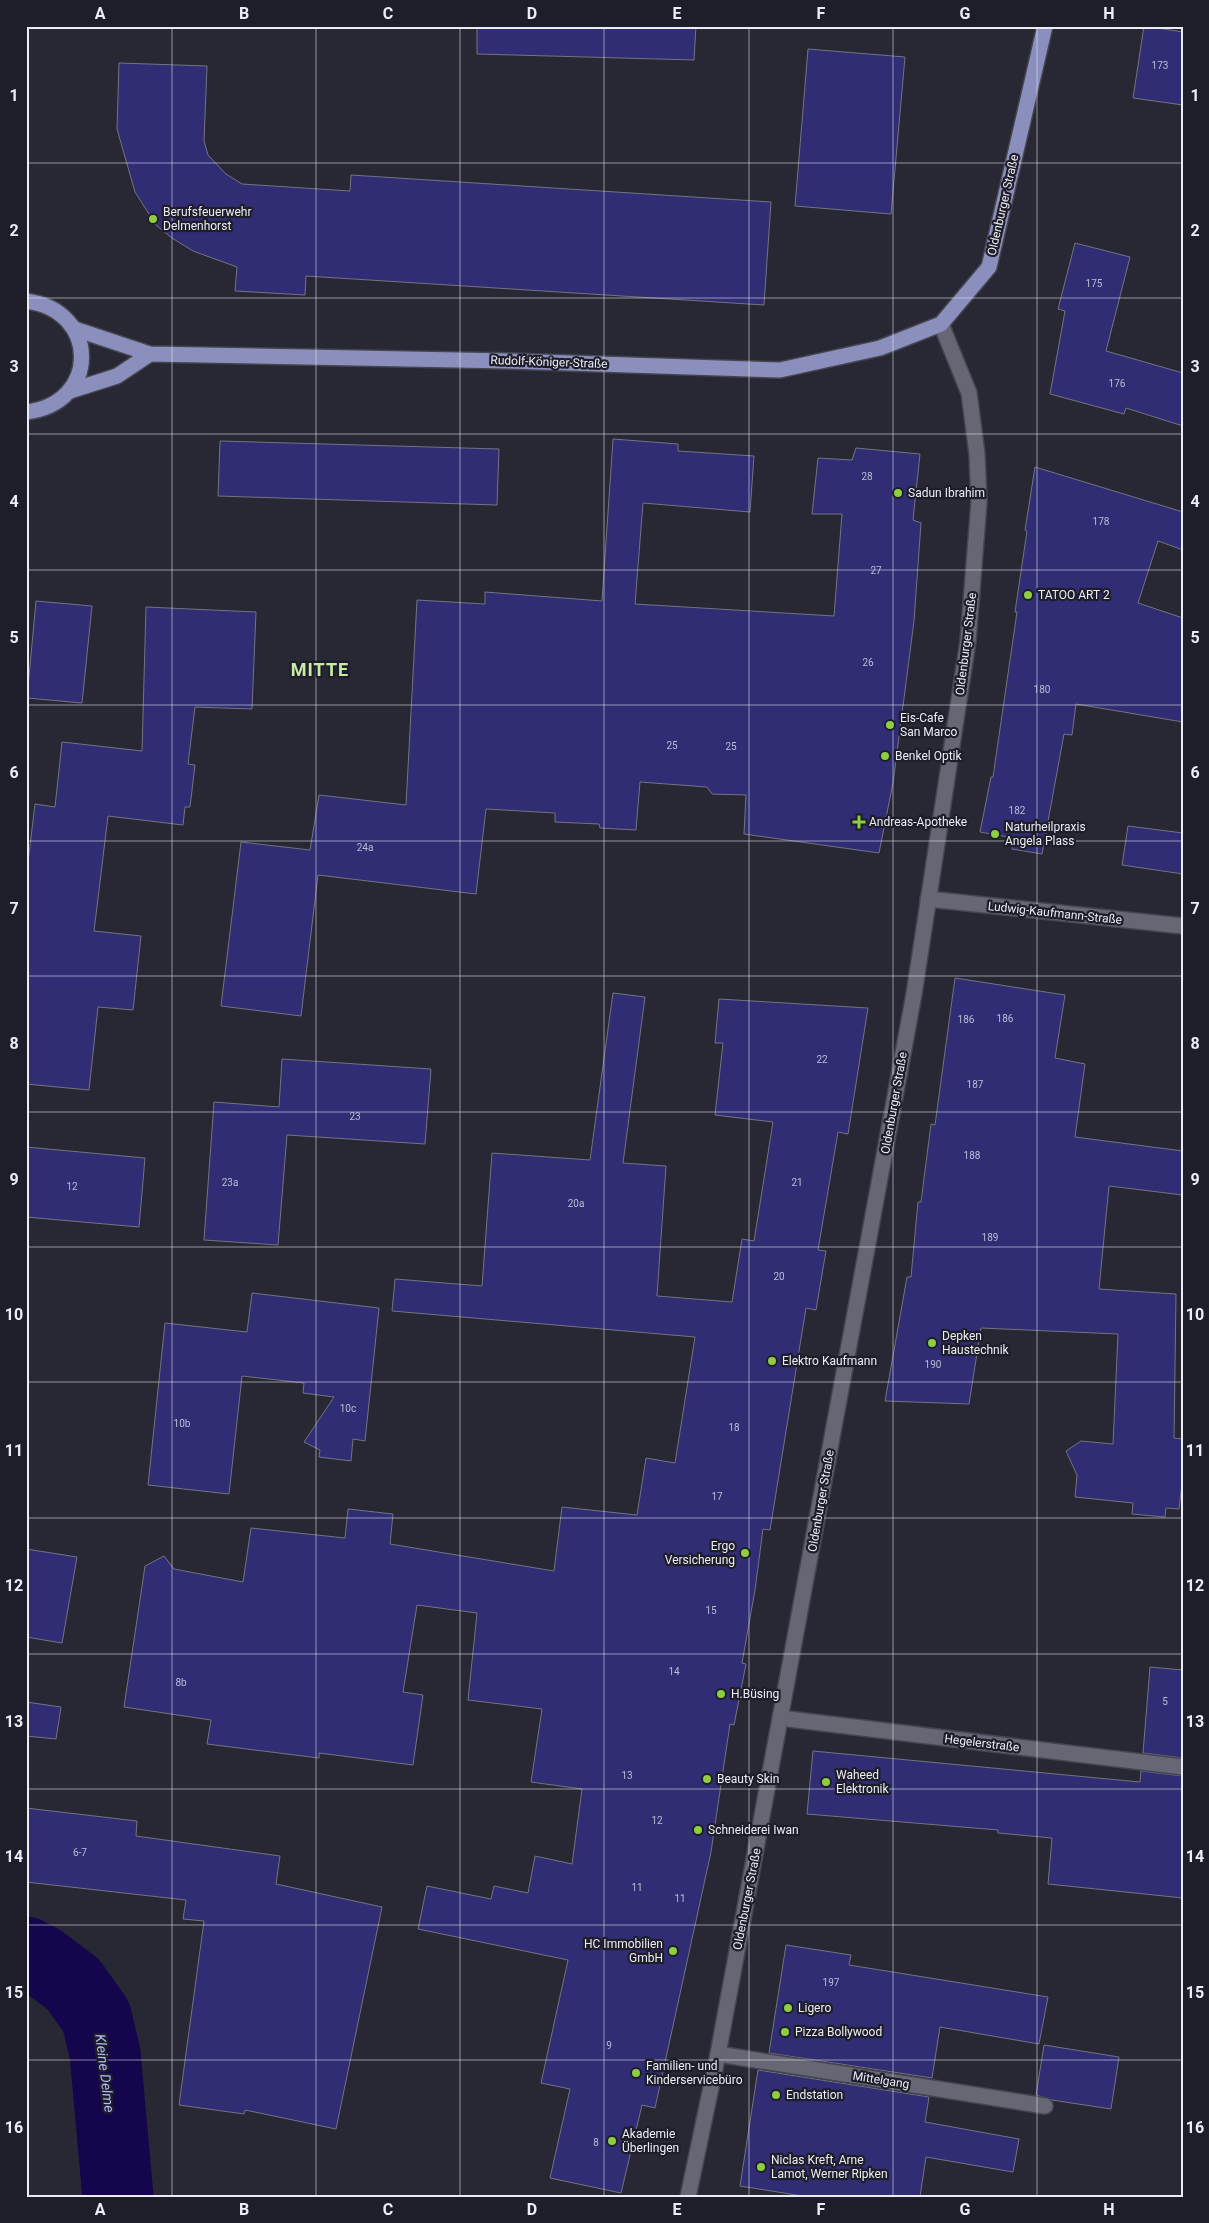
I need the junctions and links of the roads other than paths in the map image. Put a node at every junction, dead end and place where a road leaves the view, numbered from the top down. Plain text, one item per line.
1 (1045, 26) edge
2 (26, 302) edge
3 (941, 324) junction
4 (75, 329) junction
5 (150, 354) junction
6 (70, 391) junction
7 (26, 412) edge
8 (928, 899) junction
9 (1183, 926) edge
10 (780, 1718) junction
11 (1183, 1767) edge
12 (718, 2054) junction
13 (1045, 2106) dead end
14 (688, 2197) edge

1 - 3 main road, Oldenburger Straße
2 - 4 main road, Rudolf-Königer-Straße
3 - 5 main road, Rudolf-Königer-Straße
3 - 8 street, Oldenburger Straße
4 - 5 main road, Rudolf-Königer-Straße
4 - 6 main road, Rudolf-Königer-Straße
5 - 6 main road, Rudolf-Königer-Straße
6 - 7 main road, Rudolf-Königer-Straße
8 - 9 street, Ludwig-Kaufmann-Straße
8 - 10 street, Oldenburger Straße
10 - 11 street, Hegelerstraße
10 - 12 street, Oldenburger Straße
12 - 13 street, Mittelgang
12 - 14 street, Oldenburger Straße

